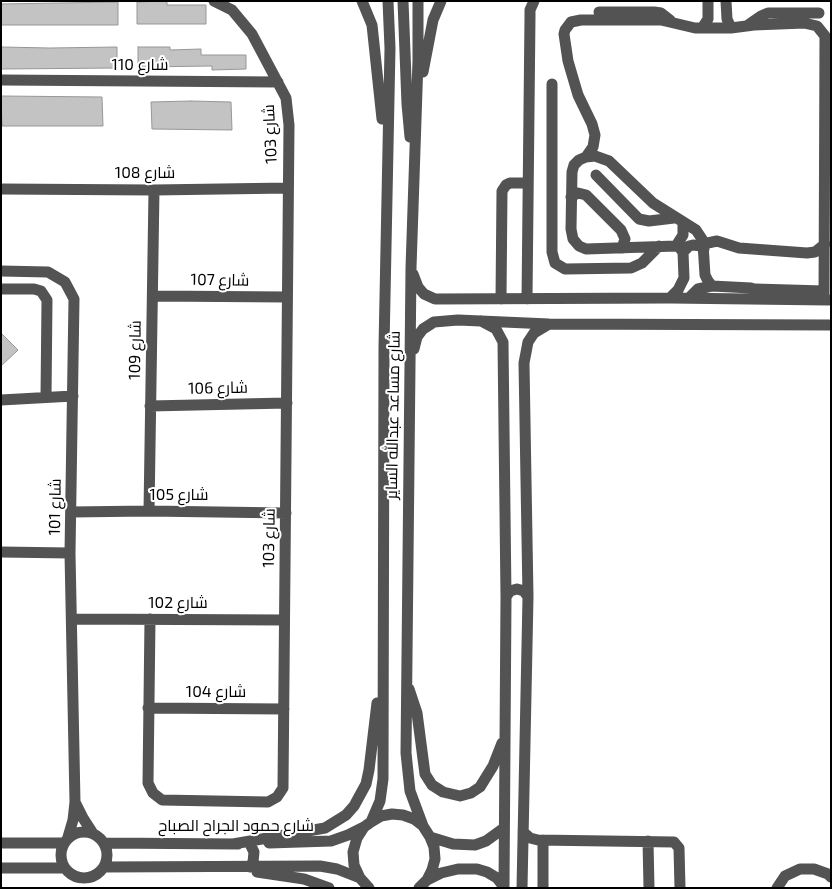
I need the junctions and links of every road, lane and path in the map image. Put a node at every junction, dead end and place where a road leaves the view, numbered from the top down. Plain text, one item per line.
1 (214, 1) edge
2 (362, 1) edge
3 (388, 1) edge
4 (403, 1) edge
5 (418, 1) edge
6 (441, 1) edge
7 (534, 1) edge
8 (708, 1) edge
9 (726, 1) edge
10 (600, 12) dead end
11 (674, 22) junction
12 (748, 25) junction
13 (702, 28) junction
14 (731, 28) junction
15 (825, 36) junction
16 (1, 80) edge
17 (278, 82) junction
18 (555, 84) dead end
19 (417, 96) junction
20 (387, 153) junction
21 (586, 157) junction
22 (414, 158) junction
23 (598, 173) dead end
24 (528, 183) junction
25 (288, 188) junction
26 (1, 189) edge
27 (154, 190) junction
28 (572, 197) junction
29 (678, 220) junction
30 (825, 244) junction
31 (659, 246) junction
32 (704, 246) junction
33 (622, 248) junction
34 (680, 249) junction
35 (411, 268) junction
36 (1, 271) edge
37 (712, 286) junction
38 (1, 289) edge
39 (755, 289) junction
40 (153, 296) junction
41 (287, 297) junction
42 (826, 297) edge
43 (527, 298) junction
44 (670, 298) junction
45 (689, 298) junction
46 (459, 299) junction
47 (500, 299) junction
48 (767, 299) junction
49 (458, 320) junction
50 (481, 321) junction
51 (549, 324) junction
52 (831, 325) edge
53 (409, 368) junction
54 (73, 396) junction
55 (46, 397) junction
56 (1, 400) edge
57 (287, 403) junction
58 (150, 406) junction
59 (149, 511) junction
60 (71, 512) junction
61 (286, 513) junction
62 (1, 552) edge
63 (70, 553) junction
64 (506, 596) junction
65 (528, 597) junction
66 (73, 619) junction
67 (150, 619) junction
68 (284, 620) junction
69 (383, 660) junction
70 (407, 683) junction
71 (148, 708) junction
72 (284, 709) junction
73 (505, 719) junction
74 (76, 802) junction
75 (368, 824) junction
76 (423, 826) junction
77 (504, 828) junction
78 (92, 832) junction
79 (523, 832) junction
80 (430, 837) junction
81 (66, 840) junction
82 (543, 840) junction
83 (648, 841) junction
84 (1, 843) edge
85 (104, 843) junction
86 (233, 844) junction
87 (250, 844) junction
88 (234, 867) junction
89 (250, 867) junction
90 (1, 868) edge
91 (101, 870) junction
92 (68, 871) junction
93 (831, 877) edge
94 (360, 878) junction
95 (423, 884) edge
96 (504, 887) edge
97 (78, 888) edge
98 (86, 888) edge
99 (329, 888) edge
100 (369, 888) edge
101 (522, 888) edge
102 (543, 888) edge
103 (649, 888) edge
104 (680, 888) edge
105 (778, 888) edge

1 - 17 street, شارع 103
2 - 20 street
3 - 20 street, شارع مساعد عبدالله الساير
4 - 22 street
5 - 19 street, شارع مساعد عبدالله الساير
6 - 19 street
7 - 24 street
8 - 13 street
9 - 14 street
10 - 11 street
11 - 13 street
11 - 21 street
12 - 14 street
12 - 15 street
12 - 15 street
13 - 14 street
15 - 30 street
16 - 17 street, شارع 110
17 - 25 street, شارع 103
18 - 31 street
19 - 22 street, شارع مساعد عبدالله الساير
20 - 69 street, شارع مساعد عبدالله الساير
21 - 28 street
21 - 29 street
22 - 35 street, شارع مساعد عبدالله الساير
23 - 29 street
24 - 43 street
24 - 47 street
25 - 27 street, شارع 108
25 - 41 street, شارع 103
26 - 27 street, شارع 108
27 - 40 street, شارع 109
28 - 33 street
28 - 33 street
29 - 32 street
29 - 34 street
30 - 32 street
30 - 42 street
31 - 33 street
31 - 34 street
32 - 34 street
32 - 37 street
34 - 44 street
35 - 46 street
35 - 53 street, شارع مساعد عبدالله الساير
36 - 54 street, شارع 101
37 - 39 street
37 - 45 street
38 - 55 street
39 - 42 street
39 - 48 street
40 - 41 street, شارع 107
40 - 58 street, شارع 109
41 - 57 street, شارع 103
42 - 48 street
43 - 44 street
43 - 47 street
44 - 45 street
45 - 48 street
46 - 47 street
46 - 49 street
49 - 50 street
49 - 53 street
50 - 51 street
50 - 64 street
51 - 52 street
51 - 65 street
53 - 70 street, شارع مساعد عبدالله الساير
54 - 55 street
54 - 60 street, شارع 101
55 - 56 street
57 - 58 street, شارع 106
57 - 61 street, شارع 103
58 - 59 street, شارع 109
59 - 60 street, شارع 105
59 - 61 street, شارع 105
60 - 63 street, شارع 101
61 - 68 street, شارع 103
62 - 63 street
63 - 66 street, شارع 101
64 - 65 street
64 - 73 street
65 - 79 street
66 - 67 street, شارع 102
66 - 74 street, شارع 101
67 - 68 street, شارع 102
67 - 71 street, شارع 103
68 - 72 street, شارع 103
69 - 75 street, شارع مساعد عبدالله الساير
69 - 86 street
70 - 73 street
70 - 76 street, شارع مساعد عبدالله الساير
71 - 72 street, شارع 104
71 - 72 street, شارع 103
73 - 77 street
74 - 78 street, شارع 101
74 - 81 street, شارع 101
75 - 76 street, شارع حمود الجراح الصباح
75 - 87 street, شارع حمود الجراح الصباح
75 - 94 street, شارع مساعد عبدالله الساير
76 - 80 street, شارع مساعد عبدالله الساير
77 - 80 street
77 - 96 street
78 - 81 street
78 - 85 street
79 - 82 street
79 - 101 street
80 - 95 street
81 - 84 street
81 - 92 street
82 - 83 street
82 - 102 street
83 - 103 street
83 - 104 street
85 - 86 street, شارع حمود الجراح الصباح
85 - 91 street
86 - 87 street, شارع حمود الجراح الصباح
87 - 89 street
88 - 89 street
88 - 91 street
88 - 99 street
89 - 94 street
90 - 92 street
91 - 92 street
91 - 98 street
92 - 97 street
93 - 105 street
94 - 100 street
95 - 96 street

